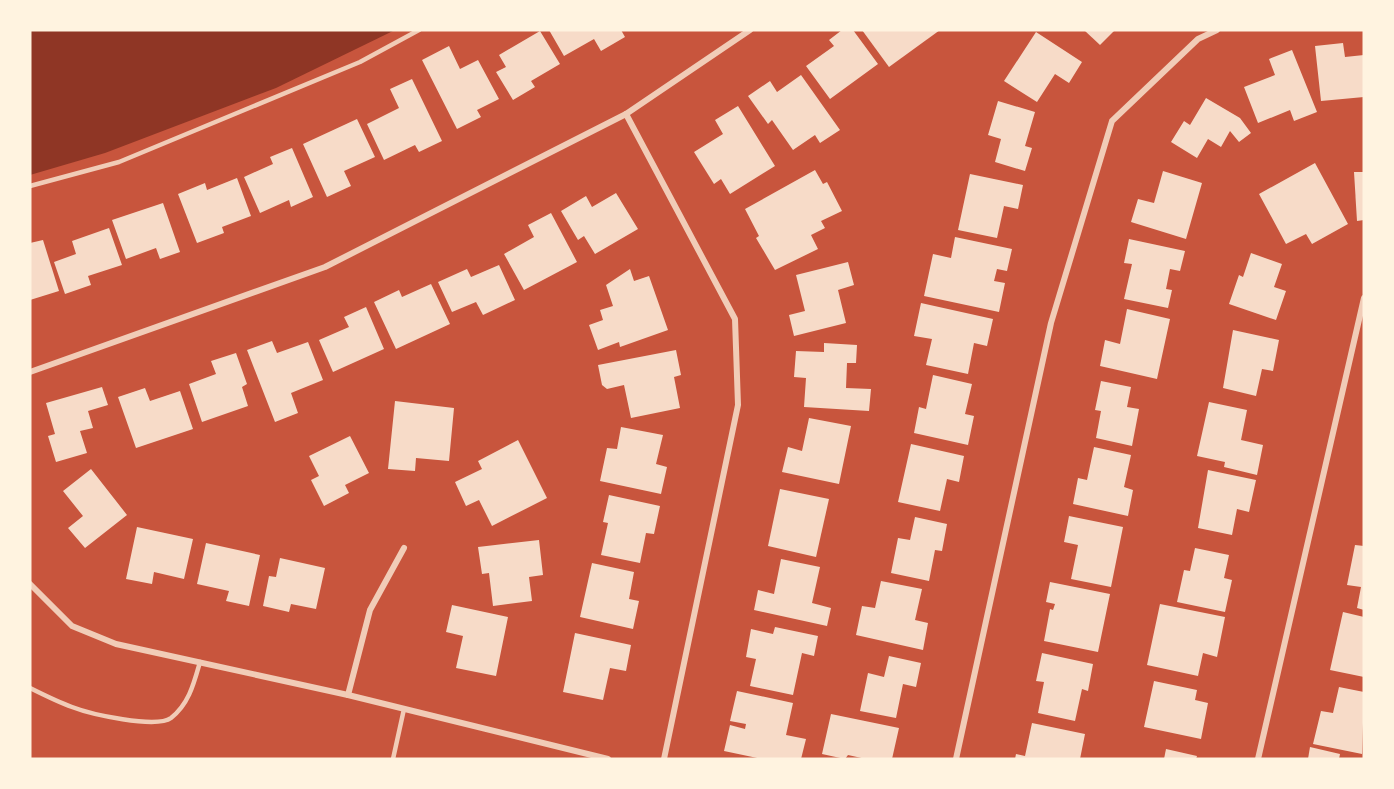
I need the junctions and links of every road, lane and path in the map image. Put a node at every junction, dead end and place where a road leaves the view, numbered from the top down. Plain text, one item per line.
1 (419, 30) edge
2 (750, 30) edge
3 (1217, 30) edge
4 (626, 114) junction
5 (30, 186) edge
6 (1364, 298) edge
7 (30, 372) edge
8 (404, 548) dead end
9 (30, 584) edge
10 (200, 662) junction
11 (30, 688) edge
12 (348, 695) junction
13 (404, 709) junction
14 (393, 759) edge
15 (608, 759) edge
16 (664, 759) edge
17 (956, 759) edge
18 (1258, 759) edge

1 - 5 lane
2 - 4 street
3 - 17 street
4 - 7 street
4 - 16 street
6 - 18 street
8 - 12 street
9 - 10 street
10 - 11 lane
10 - 12 street
12 - 13 street
13 - 14 lane
13 - 15 street

